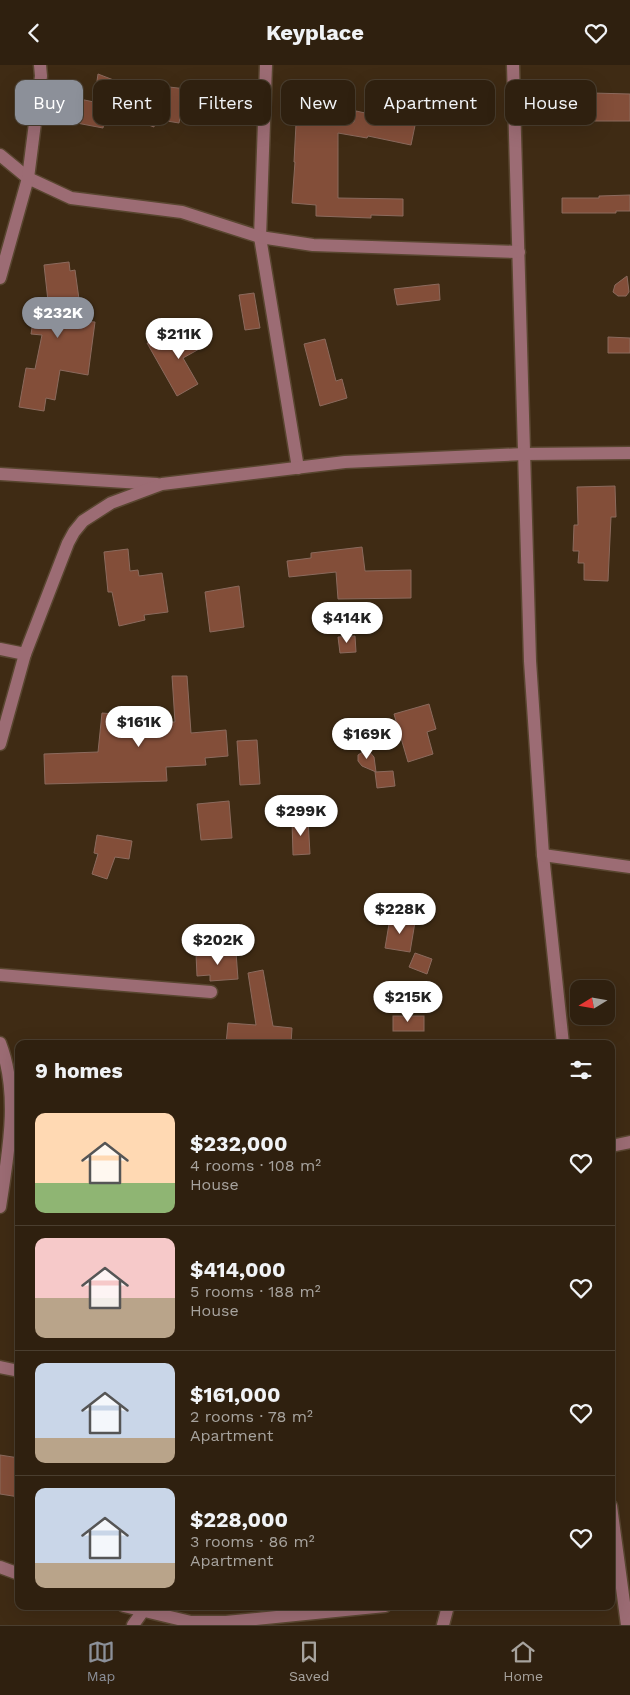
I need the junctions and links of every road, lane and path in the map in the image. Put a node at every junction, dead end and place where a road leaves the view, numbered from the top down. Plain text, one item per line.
1 (40, 65) edge
2 (266, 65) edge
3 (513, 65) edge
4 (0, 155) edge
5 (28, 178) junction
6 (260, 237) junction
7 (519, 252) junction
8 (0, 278) edge
9 (630, 453) edge
10 (524, 454) junction
11 (298, 468) junction
12 (0, 474) edge
13 (162, 484) junction
14 (0, 649) edge
15 (24, 654) junction
16 (0, 744) edge
17 (543, 855) junction
18 (630, 867) edge
19 (0, 975) edge
20 (211, 992) dead end
21 (563, 1040) edge
22 (0, 1043) edge
23 (630, 1142) edge
24 (615, 1145) edge
25 (0, 1207) edge
26 (0, 1367) edge
27 (15, 1370) edge
28 (615, 1563) edge
29 (0, 1567) edge
30 (15, 1573) edge
31 (616, 1577) edge
32 (139, 1610) edge
33 (304, 1610) edge
34 (447, 1610) edge
35 (143, 1611) junction
36 (284, 1611) edge
37 (134, 1625) edge
38 (443, 1625) edge
39 (627, 1625) edge

1 - 5 street
2 - 6 street
3 - 7 street
4 - 5 street
5 - 6 street
5 - 8 street
6 - 7 street
6 - 11 street
7 - 10 street
9 - 10 street
10 - 11 street
10 - 17 street
11 - 13 street
12 - 13 street
13 - 15 street
14 - 15 street
15 - 16 street
17 - 18 street
17 - 21 street
19 - 20 street
22 - 25 street
23 - 24 street
26 - 27 street
28 - 31 street
29 - 30 street
31 - 39 street
32 - 35 street
33 - 36 street
34 - 38 street
35 - 36 street
35 - 37 street

